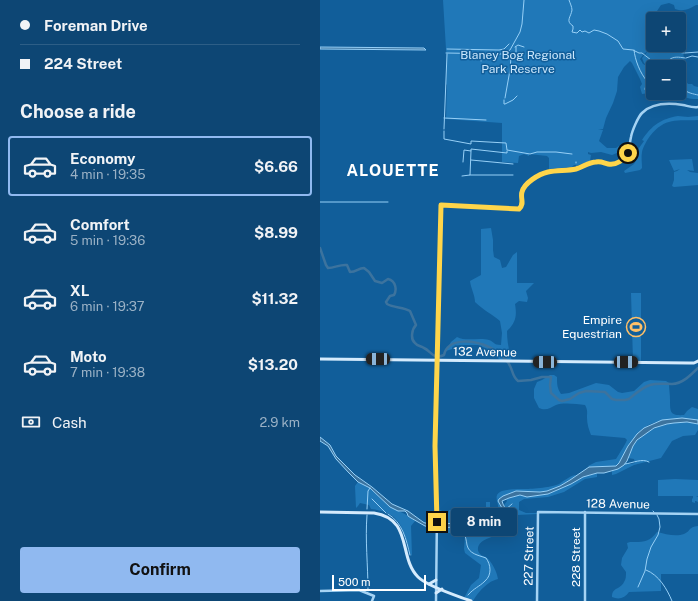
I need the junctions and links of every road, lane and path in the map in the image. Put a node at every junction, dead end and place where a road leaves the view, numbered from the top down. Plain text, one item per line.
1 (698, 107) edge
2 (438, 358) junction
3 (320, 359) edge
4 (698, 361) edge
5 (320, 512) edge
6 (538, 512) joint
7 (585, 512) junction
8 (698, 514) edge
9 (436, 580) junction
10 (429, 584) junction
11 (436, 587) junction
12 (442, 590) junction
13 (320, 591) edge
14 (436, 593) junction
15 (372, 601) edge
16 (436, 601) edge
17 (471, 601) edge
18 (537, 601) edge
19 (585, 601) edge

1 - 2 street
2 - 3 main road, 132 Avenue
2 - 4 main road, 132 Avenue
2 - 9 street
5 - 10 main road
6 - 7 street, 128 Avenue
6 - 18 street, 227 Street
7 - 8 street, 128 Avenue
7 - 19 street, 228 Street
9 - 10 main road
9 - 11 street
10 - 11 main road
11 - 12 main road
11 - 14 street
12 - 14 main road
12 - 17 main road
13 - 15 street
14 - 16 street

